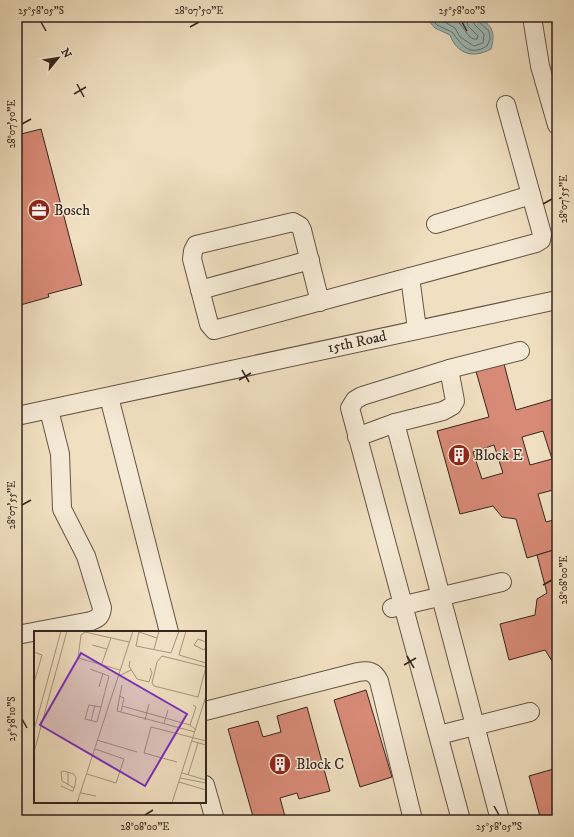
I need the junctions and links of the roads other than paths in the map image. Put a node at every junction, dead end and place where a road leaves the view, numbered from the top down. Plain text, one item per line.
1 (532, 17) edge
2 (506, 105) dead end
3 (557, 125) edge
4 (531, 195) junction
5 (436, 224) dead end
6 (310, 260) junction
7 (410, 278) junction
8 (200, 290) junction
9 (557, 300) edge
10 (320, 302) junction
11 (416, 329) junction
12 (520, 352) dead end
13 (449, 369) junction
14 (109, 396) junction
15 (49, 410) junction
16 (17, 416) edge
17 (396, 423) junction
18 (357, 437) junction
19 (502, 582) dead end
20 (442, 596) junction
21 (398, 606) junction
22 (37, 631) edge
23 (169, 631) edge
24 (34, 632) edge
25 (17, 635) edge
26 (206, 711) edge
27 (530, 712) dead end
28 (476, 726) junction
29 (440, 735) junction
30 (206, 788) edge
31 (215, 820) edge
32 (413, 820) edge
33 (461, 820) edge
34 (500, 820) edge

1 - 3 street
2 - 4 street
4 - 5 street
4 - 7 street
6 - 8 street
6 - 8 street
6 - 10 street
7 - 10 street
7 - 11 street
8 - 10 street
9 - 11 street, 15th Road
11 - 14 street, 15th Road
12 - 13 street
13 - 17 street
13 - 18 street
14 - 15 street, 15th Road
14 - 23 street
15 - 16 street, 15th Road
15 - 22 street
17 - 18 street
17 - 20 street
18 - 21 street
19 - 20 street
20 - 21 street
20 - 28 street
21 - 29 street
24 - 25 street
26 - 32 street
27 - 28 street
28 - 29 street
28 - 34 street
29 - 33 street
30 - 31 street

